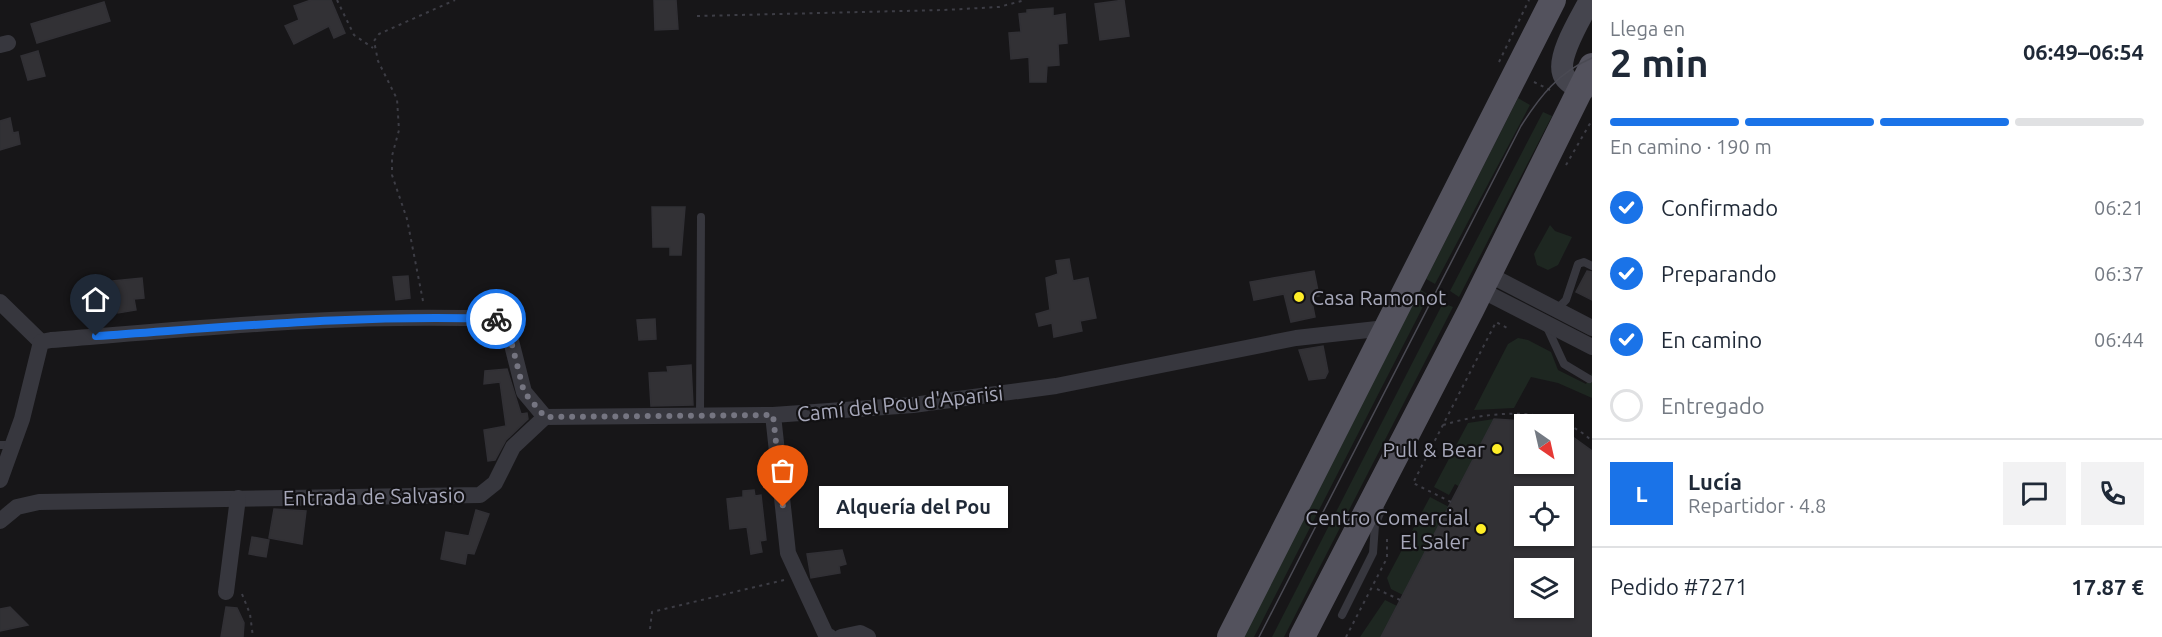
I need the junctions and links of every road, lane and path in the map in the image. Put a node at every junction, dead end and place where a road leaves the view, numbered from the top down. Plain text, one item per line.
1 (337, 0) edge
2 (455, 0) edge
3 (1025, 0) edge
4 (1529, 0) edge
5 (1553, 0) edge
6 (1590, 0) edge
7 (697, 16) dead end
8 (373, 48) junction
9 (1501, 66) dead end
10 (1592, 66) edge
11 (1527, 79) dead end
12 (1586, 88) edge
13 (1554, 92) dead end
14 (1592, 120) edge
15 (1563, 172) dead end
16 (701, 217) dead end
17 (1592, 266) edge
18 (1485, 282) junction
19 (0, 302) edge
20 (1548, 315) junction
21 (425, 316) junction
22 (1386, 327) junction
23 (1592, 328) edge
24 (1509, 329) dead end
25 (41, 342) junction
26 (1592, 347) edge
27 (1589, 378) dead end
28 (773, 415) junction
29 (700, 416) junction
30 (545, 417) junction
31 (1443, 424) junction
32 (1592, 441) edge
33 (6, 445) edge
34 (0, 480) edge
35 (238, 498) junction
36 (1387, 499) dead end
37 (1451, 502) dead end
38 (0, 521) edge
39 (1386, 526) dead end
40 (797, 570) junction
41 (1377, 589) dead end
42 (226, 592) dead end
43 (1400, 600) dead end
44 (1341, 615) dead end
45 (650, 629) dead end
46 (830, 637) edge
47 (841, 637) edge
48 (868, 637) edge
49 (1230, 637) edge
50 (1302, 637) edge
51 (1346, 637) edge

1 - 8 path
2 - 8 path
3 - 7 path
4 - 9 path
5 - 22 main road
6 - 12 street
8 - 21 path
10 - 12 main road
11 - 13 path
12 - 18 main road
14 - 15 path
16 - 29 lane
17 - 20 lane
18 - 20 street
18 - 50 main road
19 - 25 street
20 - 23 street
20 - 26 street
20 - 27 lane
21 - 25 street
21 - 30 street
22 - 28 street, Camí del Pou d'Aparisi
22 - 49 main road
24 - 31 path
25 - 33 street
28 - 29 street, Camí del Pou d'Aparisi
28 - 40 street
29 - 30 street, Camí del Pou d'Aparisi
30 - 35 street, Entrada de Salvasio
31 - 32 path
31 - 37 path
33 - 34 street
35 - 38 street, Entrada de Salvasio
35 - 42 street
36 - 44 lane
39 - 51 path
40 - 45 path
40 - 46 street
41 - 43 path
47 - 48 street

